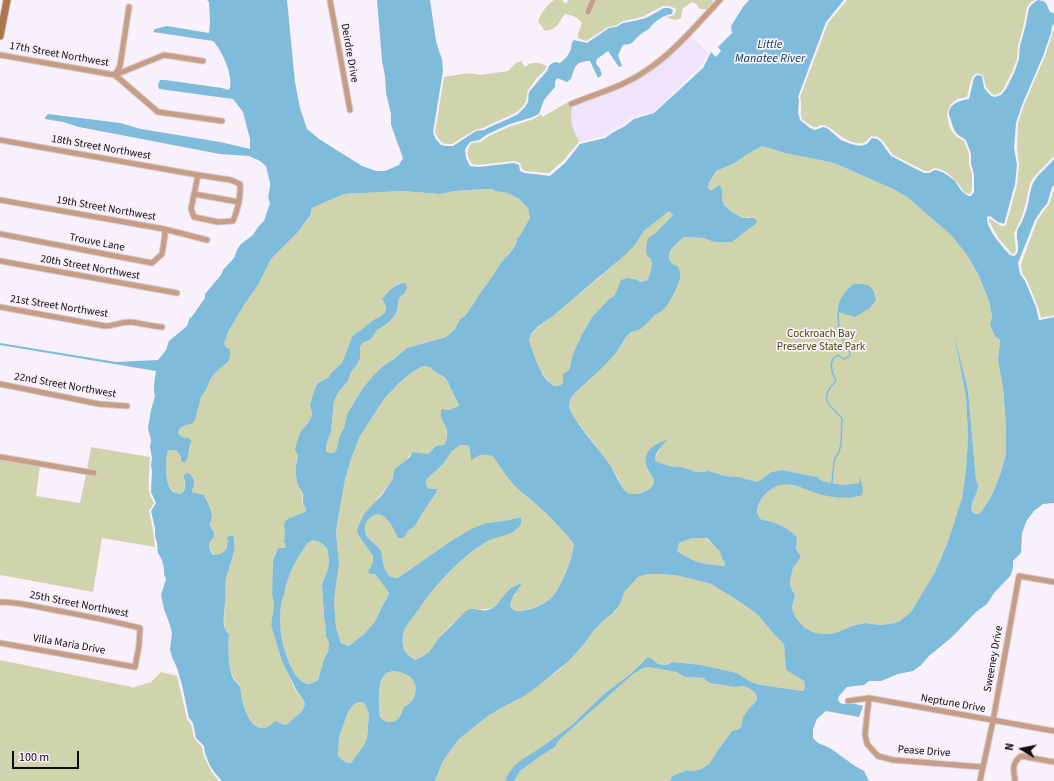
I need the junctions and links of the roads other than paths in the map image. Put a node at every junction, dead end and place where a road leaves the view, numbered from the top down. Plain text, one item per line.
1 (7, 0) edge
2 (330, 0) edge
3 (593, 0) edge
4 (718, 1) edge
5 (129, 7) dead end
6 (588, 12) dead end
7 (0, 36) edge
8 (0, 55) edge
9 (203, 61) dead end
10 (115, 75) junction
11 (571, 104) dead end
12 (350, 110) dead end
13 (222, 121) dead end
14 (0, 140) edge
15 (198, 175) junction
16 (194, 194) junction
17 (0, 200) edge
18 (239, 202) junction
19 (164, 229) junction
20 (0, 234) edge
21 (207, 240) dead end
22 (0, 262) edge
23 (177, 293) dead end
24 (0, 307) edge
25 (162, 328) dead end
26 (0, 384) edge
27 (127, 406) dead end
28 (0, 457) edge
29 (94, 473) dead end
30 (1054, 582) edge
31 (0, 602) edge
32 (0, 643) edge
33 (135, 667) joint
34 (869, 698) junction
35 (848, 701) dead end
36 (993, 721) junction
37 (1054, 731) edge
38 (1054, 762) edge
39 (982, 767) junction
40 (1015, 780) edge
41 (980, 781) edge

1 - 7 street
2 - 12 street, Deirdre Drive
3 - 6 street
4 - 11 street
5 - 10 street
8 - 10 street, 17th Street Northwest
9 - 10 street
10 - 13 street
14 - 15 street, 18th Street Northwest
15 - 16 street
15 - 18 street, 18th Street Northwest
16 - 18 street
16 - 18 street
17 - 19 street, 19th Street Northwest
19 - 20 street, Trouve Lane
19 - 21 street, 19th Street Northwest
22 - 23 street, 20th Street Northwest
24 - 25 street, 21st Street Northwest
26 - 27 street, 22nd Street Northwest
28 - 29 street
30 - 36 street, Sweeney Drive
31 - 33 street, 25th Street Northwest
32 - 33 street, Villa Maria Drive
34 - 35 street, Neptune Drive
34 - 36 street, Neptune Drive
34 - 39 street, Pease Drive
36 - 37 street, Neptune Drive
36 - 39 street, Sweeney Drive
38 - 40 street
39 - 41 street, Sweeney Drive

